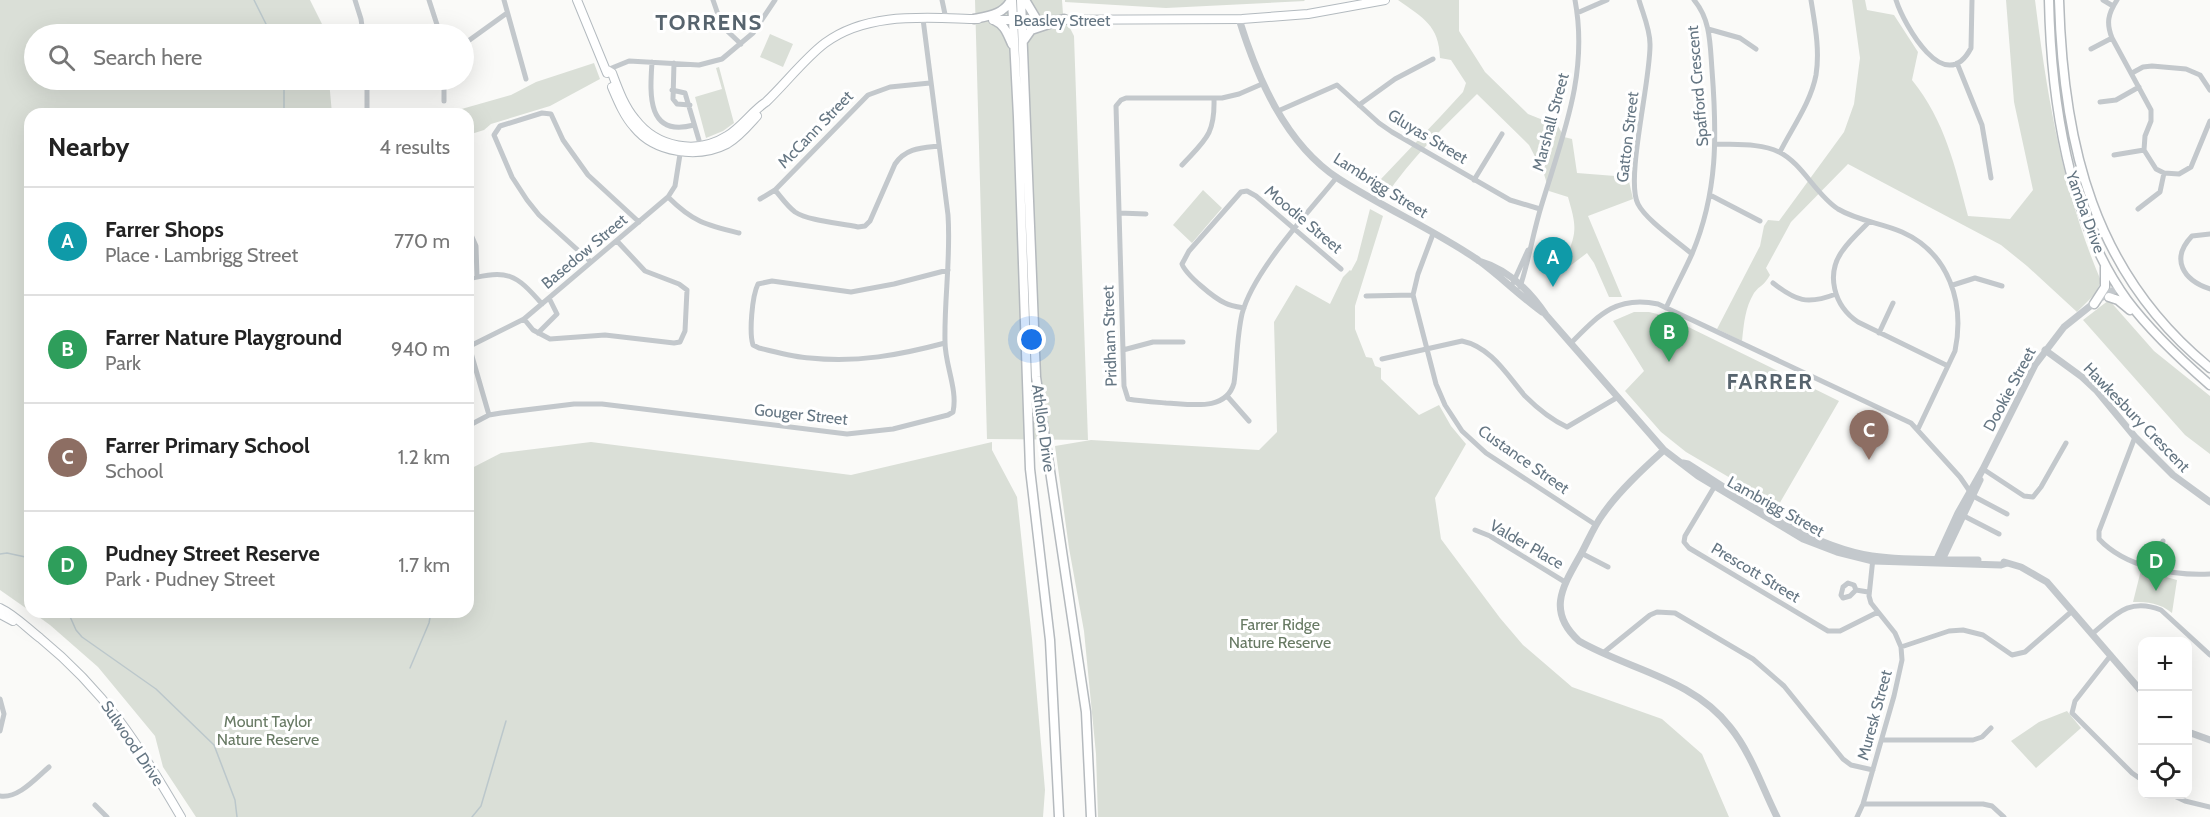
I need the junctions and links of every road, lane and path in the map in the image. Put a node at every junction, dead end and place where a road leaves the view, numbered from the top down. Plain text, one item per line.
1 (355, 0) edge
2 (429, 0) edge
3 (504, 0) edge
4 (576, 0) edge
5 (713, 0) edge
6 (775, 0) edge
7 (942, 0) edge
8 (1011, 0) edge
9 (1023, 0) edge
10 (1385, 0) edge
11 (1575, 0) edge
12 (1607, 0) edge
13 (1639, 0) edge
14 (1694, 0) edge
15 (1811, 0) edge
16 (1896, 0) edge
17 (1972, 0) edge
18 (2049, 0) edge
19 (2059, 0) edge
20 (2103, 0) edge
21 (2115, 3) edge
22 (507, 13) junction
23 (1577, 13) junction
24 (923, 19) junction
25 (946, 19) junction
26 (974, 19) junction
27 (1240, 19) junction
28 (994, 20) junction
29 (1018, 20) junction
30 (1037, 20) junction
31 (1064, 20) junction
32 (362, 24) edge
33 (437, 24) edge
34 (1708, 29) junction
35 (474, 37) edge
36 (2112, 38) junction
37 (1023, 42) junction
38 (741, 44) junction
39 (1756, 49) dead end
40 (2091, 49) dead end
41 (1015, 53) junction
42 (1433, 59) dead end
43 (652, 62) junction
44 (674, 63) junction
45 (1957, 63) junction
46 (607, 70) junction
47 (2132, 73) junction
48 (526, 79) dead end
49 (930, 83) junction
50 (1262, 84) junction
51 (2139, 87) junction
52 (367, 90) edge
53 (444, 90) edge
54 (672, 90) junction
55 (2210, 90) edge
56 (1214, 99) junction
57 (444, 101) dead end
58 (2100, 102) dead end
59 (690, 105) junction
60 (1359, 105) junction
61 (367, 108) edge
62 (1278, 111) junction
63 (2210, 121) edge
64 (694, 125) junction
65 (1502, 134) dead end
66 (1716, 144) junction
67 (939, 146) junction
68 (681, 149) junction
69 (702, 149) junction
70 (2144, 150) junction
71 (1780, 152) junction
72 (2114, 155) dead end
73 (1182, 165) dead end
74 (2164, 173) junction
75 (1337, 177) junction
76 (1991, 178) dead end
77 (1474, 180) junction
78 (775, 190) junction
79 (1710, 195) junction
80 (668, 197) junction
81 (760, 198) dead end
82 (1540, 209) junction
83 (2138, 209) dead end
84 (1119, 213) junction
85 (1146, 214) dead end
86 (1761, 221) dead end
87 (639, 222) junction
88 (1869, 222) junction
89 (1296, 229) junction
90 (739, 233) dead end
91 (1434, 234) junction
92 (2210, 234) edge
93 (2104, 235) junction
94 (617, 241) junction
95 (474, 242) edge
96 (1529, 249) junction
97 (1692, 254) junction
98 (591, 262) junction
99 (2105, 263) junction
100 (1341, 269) dead end
101 (948, 270) junction
102 (477, 277) junction
103 (474, 278) edge
104 (1513, 283) junction
105 (1773, 283) dead end
106 (1953, 285) junction
107 (2002, 286) dead end
108 (2120, 288) junction
109 (1520, 289) junction
110 (2210, 289) edge
111 (1836, 294) junction
112 (1413, 295) junction
113 (1366, 296) dead end
114 (2109, 297) junction
115 (549, 298) junction
116 (2144, 299) junction
117 (1893, 303) dead end
118 (542, 304) junction
119 (2094, 304) junction
120 (1666, 308) junction
121 (1244, 309) junction
122 (2140, 317) junction
123 (524, 319) junction
124 (538, 333) junction
125 (1879, 333) junction
126 (1183, 342) dead end
127 (945, 343) junction
128 (1570, 343) junction
129 (474, 344) edge
130 (1427, 349) junction
131 (1123, 350) junction
132 (2045, 350) junction
133 (1382, 359) dead end
134 (474, 364) edge
135 (1948, 366) junction
136 (2210, 368) edge
137 (2210, 385) edge
138 (1227, 396) junction
139 (1618, 397) junction
140 (489, 415) junction
141 (1249, 421) dead end
142 (474, 423) edge
143 (1918, 429) junction
144 (2135, 437) junction
145 (2066, 443) dead end
146 (1664, 450) junction
147 (1983, 469) junction
148 (1716, 484) junction
149 (1972, 492) junction
150 (2210, 501) edge
151 (2007, 514) dead end
152 (1962, 515) junction
153 (1596, 525) junction
154 (1475, 530) dead end
155 (1999, 534) dead end
156 (2163, 542) dead end
157 (1581, 553) junction
158 (1873, 559) junction
159 (1939, 561) junction
160 (1608, 567) dead end
161 (2155, 568) junction
162 (2210, 574) edge
163 (1564, 582) junction
164 (1856, 590) dead end
165 (1868, 592) junction
166 (0, 608) edge
167 (1878, 612) junction
168 (2071, 612) junction
169 (0, 614) edge
170 (0, 618) edge
171 (15, 622) junction
172 (25, 626) junction
173 (2092, 634) junction
174 (1900, 647) junction
175 (1603, 653) junction
176 (2111, 655) junction
177 (2210, 655) edge
178 (2141, 691) edge
179 (0, 699) edge
180 (1991, 728) dead end
181 (0, 731) edge
182 (2192, 734) edge
183 (2210, 740) edge
184 (1881, 741) junction
185 (49, 767) dead end
186 (1873, 770) junction
187 (2138, 777) edge
188 (0, 796) edge
189 (2180, 799) edge
190 (1863, 804) junction
191 (95, 805) dead end
192 (2210, 807) edge
193 (107, 817) edge
194 (181, 817) edge
195 (1059, 817) edge
196 (1091, 817) edge
197 (1777, 817) edge
198 (1857, 817) edge
199 (2004, 817) edge

1 - 32 street
2 - 33 street
3 - 22 street
4 - 46 main road, Beasley Street
5 - 38 street
6 - 38 street
7 - 25 street
8 - 26 main road
8 - 29 main road, Athllon Drive
9 - 29 main road, Athllon Drive
9 - 30 main road
10 - 27 main road, Beasley Street
11 - 23 street, Marshall Street
12 - 23 street
13 - 97 street, Gatton Street
14 - 34 street, Spafford Crescent
15 - 71 street
16 - 45 street
17 - 45 street
18 - 99 main road, Yamba Drive
19 - 93 main road, Yamba Drive
20 - 21 street
21 - 36 street
22 - 35 street
22 - 48 street
23 - 82 street, Marshall Street
24 - 25 main road, Beasley Street
24 - 49 street, Gouger Street
24 - 69 main road, Beasley Street
25 - 26 main road, Beasley Street
26 - 28 main road, Beasley Street
27 - 31 main road, Beasley Street
27 - 50 street, Lambrigg Street
28 - 29 main road, Beasley Street
28 - 41 main road
29 - 30 main road, Beasley Street
29 - 37 main road, Athllon Drive
29 - 41 main road, Athllon Drive
30 - 31 main road, Beasley Street
31 - 37 main road
34 - 39 street
34 - 66 street, Spafford Crescent
36 - 40 street
36 - 47 street
37 - 196 main road, Athllon Drive
38 - 44 street
41 - 195 main road, Athllon Drive
42 - 60 street
43 - 44 street
43 - 46 street
43 - 64 street
44 - 54 street
45 - 76 street
46 - 68 main road, Beasley Street
47 - 51 street
47 - 55 street
49 - 67 street, Gouger Street
49 - 78 street, McCann Street
50 - 56 street, Pridham Street
50 - 62 street, Lambrigg Street
51 - 58 street
51 - 70 street
52 - 61 street
53 - 57 street
54 - 59 street
54 - 59 street
56 - 73 street
56 - 84 street, Pridham Street
59 - 64 street
60 - 62 street, Gluyas Street
60 - 77 street, Gluyas Street
62 - 75 street, Lambrigg Street
63 - 74 street
64 - 69 street
65 - 77 street
66 - 71 street
66 - 79 street, Spafford Crescent
67 - 78 street
67 - 101 street, Gouger Street
68 - 69 main road, Beasley Street
68 - 80 street, Basedow Street
70 - 72 street
70 - 74 street
71 - 88 street
74 - 83 street
75 - 89 street
75 - 91 street, Lambrigg Street
77 - 82 street, Gluyas Street
78 - 81 street, McCann Street
79 - 86 street
79 - 97 street, Spafford Crescent
80 - 87 street, Basedow Street
80 - 90 street
82 - 96 street, Marshall Street
84 - 85 street
84 - 131 street, Pridham Street
87 - 94 street, Basedow Street
87 - 98 street
88 - 106 street
88 - 111 street
89 - 100 street, Moodie Street
89 - 121 street
89 - 121 street, Moodie Street
91 - 104 street, Lambrigg Street
91 - 112 street
92 - 110 street
93 - 108 main road
93 - 116 main road, Yamba Drive
94 - 98 street, Basedow Street
94 - 124 street
95 - 102 street
96 - 104 street, Marshall Street
96 - 109 street, Marshall Street
97 - 120 street, Spafford Crescent
98 - 115 street, Basedow Street
99 - 108 main road, Yamba Drive
99 - 119 main road
101 - 127 street, Gouger Street
101 - 127 street
102 - 103 street
102 - 118 street
104 - 109 street, Lambrigg Street
105 - 111 street
106 - 107 street
106 - 135 street
108 - 114 street, Dookie Street
108 - 116 main road
108 - 119 street, Dookie Street
108 - 122 main road, Yamba Drive
109 - 128 street, Lambrigg Street
111 - 125 street
112 - 113 street
112 - 130 street, Custance Street
114 - 119 street, Dookie Street
114 - 122 main road
115 - 118 street, Basedow Street
115 - 124 street
116 - 136 main road, Yamba Drive
117 - 125 street
118 - 123 street, Basedow Street
119 - 132 street, Dookie Street
120 - 128 street
120 - 143 street
121 - 138 street
122 - 137 main road, Yamba Drive
123 - 124 street
123 - 129 street, Basedow Street
125 - 135 street
126 - 131 street
127 - 140 street, Gouger Street
128 - 139 street, Lambrigg Street
130 - 133 street
130 - 139 street
130 - 153 street, Custance Street
131 - 138 street, Pridham Street
132 - 144 street, Hawkesbury Crescent
132 - 147 street, Dookie Street
134 - 140 street
135 - 143 street
138 - 141 street
139 - 146 street, Lambrigg Street
140 - 142 street, Gouger Street
143 - 149 street
144 - 150 street, Hawkesbury Crescent
144 - 161 street
145 - 147 street
146 - 148 street, Lambrigg Street
146 - 153 street
147 - 149 street, Dookie Street
148 - 158 street, Lambrigg Street
148 - 167 street, Prescott Street
149 - 151 street
149 - 152 street, Dookie Street
149 - 159 street, Dookie Street
152 - 155 street
152 - 159 street, Dookie Street
153 - 157 street
154 - 163 street, Valder Place
156 - 161 street
157 - 160 street
157 - 163 street
158 - 159 street, Lambrigg Street
158 - 165 street
159 - 168 street, Lambrigg Street
161 - 162 street
163 - 175 street
164 - 165 street
165 - 167 street
166 - 172 main road, Sulwood Drive
167 - 174 street
168 - 173 street, Lambrigg Street
168 - 174 street
169 - 171 main road, Sulwood Drive
170 - 171 main road
171 - 172 main road, Sulwood Drive
172 - 194 main road, Sulwood Drive
173 - 176 street, Lambrigg Street
173 - 177 street
174 - 184 street, Muresk Street
175 - 186 street
175 - 197 street
176 - 178 street, Lambrigg Street
176 - 187 street
179 - 181 street
180 - 184 street
182 - 183 street
184 - 186 street, Muresk Street
185 - 188 street
186 - 190 street, Muresk Street
189 - 192 street
190 - 198 street, Muresk Street
190 - 199 street
191 - 193 street

